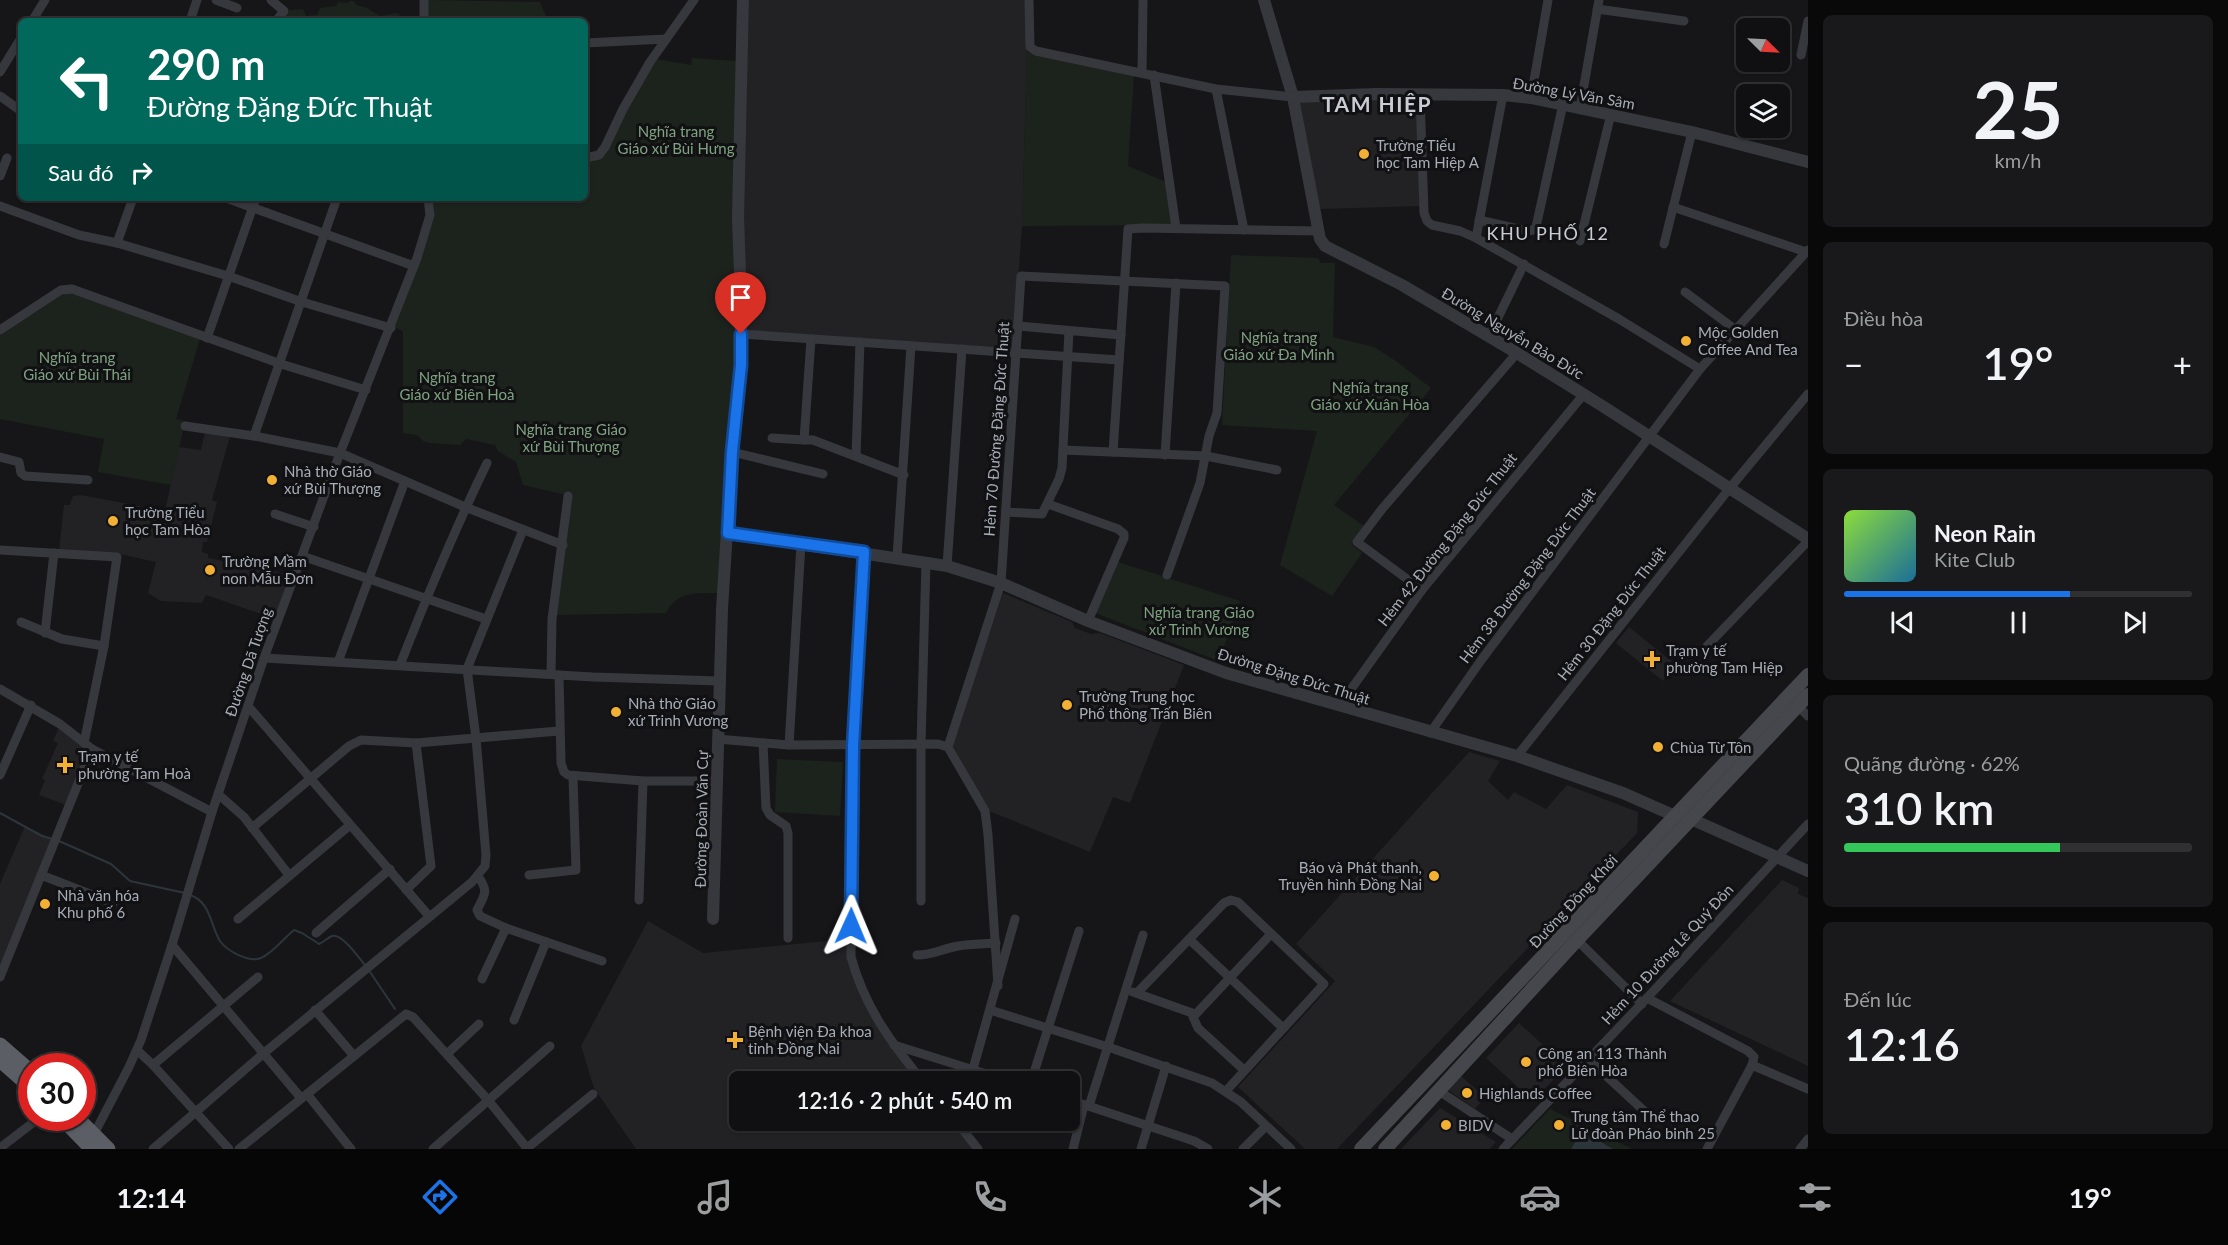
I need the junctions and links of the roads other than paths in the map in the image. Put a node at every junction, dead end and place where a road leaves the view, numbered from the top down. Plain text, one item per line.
1 (45, 0) edge
2 (197, 0) edge
3 (216, 0) edge
4 (271, 0) edge
5 (424, 0) edge
6 (694, 0) edge
7 (743, 0) edge
8 (1029, 0) edge
9 (1143, 0) edge
10 (1264, 0) edge
11 (1548, 0) edge
12 (1598, 4) edge
13 (237, 8) dead end
14 (34, 18) edge
15 (191, 18) edge
16 (278, 18) edge
17 (424, 18) edge
18 (1684, 21) dead end
19 (1808, 21) edge
20 (666, 39) junction
21 (18, 43) edge
22 (588, 43) edge
23 (1801, 55) dead end
24 (0, 72) edge
25 (1142, 73) junction
26 (1155, 75) junction
27 (1216, 89) junction
28 (1420, 95) junction
29 (1503, 95) junction
30 (0, 96) edge
31 (1293, 97) junction
32 (1530, 98) junction
33 (1563, 104) junction
34 (1580, 108) junction
35 (18, 109) edge
36 (1611, 114) junction
37 (1692, 132) junction
38 (588, 157) edge
39 (7, 158) dead end
40 (1808, 162) edge
41 (0, 176) edge
42 (132, 201) edge
43 (234, 201) edge
44 (255, 201) edge
45 (336, 201) edge
46 (427, 201) edge
47 (0, 206) edge
48 (1673, 207) junction
49 (253, 208) junction
50 (1479, 220) junction
51 (1176, 228) junction
52 (1244, 230) junction
53 (1319, 231) junction
54 (325, 235) junction
55 (1476, 238) junction
56 (1580, 241) dead end
57 (117, 243) junction
58 (1664, 244) dead end
59 (1807, 251) edge
60 (1524, 264) junction
61 (414, 266) junction
62 (228, 276) junction
63 (1125, 281) junction
64 (1176, 283) junction
65 (1686, 292) dead end
66 (302, 302) junction
67 (1018, 326) junction
68 (391, 328) junction
69 (0, 330) edge
70 (1736, 330) junction
71 (1069, 331) junction
72 (741, 334) junction
73 (1121, 335) junction
74 (1489, 336) junction
75 (207, 338) junction
76 (811, 339) junction
77 (860, 342) junction
78 (911, 346) junction
79 (962, 349) junction
80 (1016, 353) junction
81 (1517, 353) junction
82 (1068, 357) junction
83 (1119, 360) junction
84 (281, 364) junction
85 (1700, 369) junction
86 (366, 390) junction
87 (1808, 393) edge
88 (1584, 394) junction
89 (185, 426) dead end
90 (254, 436) junction
91 (1649, 436) junction
92 (772, 438) dead end
93 (804, 440) junction
94 (1063, 450) junction
95 (732, 452) junction
96 (1113, 452) junction
97 (340, 453) junction
98 (1165, 455) junction
99 (856, 456) junction
100 (1206, 456) junction
101 (0, 457) edge
102 (487, 463) dead end
103 (1276, 470) dead end
104 (823, 474) dead end
105 (904, 475) junction
106 (88, 480) dead end
107 (405, 481) junction
108 (1729, 489) junction
109 (568, 495) dead end
110 (1048, 504) junction
111 (465, 507) junction
112 (1006, 512) junction
113 (275, 514) dead end
114 (314, 527) junction
115 (523, 530) junction
116 (728, 533) junction
117 (1808, 540) edge
118 (801, 544) junction
119 (563, 545) junction
120 (0, 550) edge
121 (864, 552) junction
122 (54, 553) junction
123 (302, 556) junction
124 (897, 557) junction
125 (926, 562) junction
126 (948, 566) junction
127 (1167, 575) dead end
128 (369, 578) junction
129 (1001, 583) junction
130 (1422, 590) junction
131 (426, 597) junction
132 (486, 619) junction
133 (1088, 621) junction
134 (21, 622) dead end
135 (45, 633) junction
136 (104, 646) junction
137 (1707, 646) dead end
138 (264, 658) junction
139 (338, 662) junction
140 (400, 665) junction
141 (467, 669) junction
142 (555, 675) junction
143 (1808, 675) edge
144 (719, 681) junction
145 (0, 689) edge
146 (1808, 695) edge
147 (31, 705) junction
148 (248, 706) junction
149 (1339, 706) junction
150 (1803, 711) edge
151 (559, 731) junction
152 (1430, 733) junction
153 (476, 738) junction
154 (717, 739) junction
155 (84, 743) junction
156 (416, 743) junction
157 (763, 743) junction
158 (921, 744) junction
159 (789, 745) junction
160 (853, 746) junction
161 (948, 747) junction
162 (92, 749) junction
163 (1517, 756) junction
164 (0, 775) edge
165 (573, 777) junction
166 (311, 779) junction
167 (643, 781) junction
168 (717, 781) junction
169 (218, 794) junction
170 (212, 812) junction
171 (1675, 816) junction
172 (1691, 819) junction
173 (1808, 824) edge
174 (350, 825) junction
175 (252, 828) junction
176 (1777, 856) junction
177 (390, 869) junction
178 (1808, 871) edge
179 (41, 875) junction
180 (289, 875) junction
181 (529, 875) dead end
182 (478, 876) junction
183 (406, 890) junction
184 (639, 900) dead end
185 (921, 901) dead end
186 (113, 903) dead end
187 (429, 916) junction
188 (238, 919) dead end
189 (713, 919) dead end
190 (1015, 919) dead end
191 (506, 928) junction
192 (1079, 931) dead end
193 (316, 933) dead end
194 (1271, 934) junction
195 (1143, 935) dead end
196 (788, 938) dead end
197 (1189, 939) junction
198 (1577, 940) junction
199 (546, 942) junction
200 (996, 943) junction
201 (172, 945) junction
202 (916, 955) dead end
203 (602, 961) dead end
204 (0, 977) edge
205 (258, 977) dead end
206 (1230, 978) junction
207 (482, 980) dead end
208 (998, 986) junction
209 (1125, 989) junction
210 (1137, 993) junction
211 (1644, 1001) junction
212 (223, 1005) junction
213 (315, 1010) junction
214 (990, 1010) junction
215 (1195, 1014) junction
216 (514, 1020) dead end
217 (479, 1024) dead end
218 (1048, 1028) junction
219 (1283, 1028) junction
220 (0, 1045) edge
221 (894, 1045) junction
222 (550, 1046) dead end
223 (1107, 1047) junction
224 (137, 1050) junction
225 (264, 1053) junction
226 (447, 1054) junction
227 (354, 1056) junction
228 (0, 1060) edge
229 (1588, 1060) junction
230 (18, 1061) edge
231 (153, 1065) junction
232 (1752, 1065) junction
233 (1166, 1066) junction
234 (973, 1070) junction
235 (1244, 1070) junction
236 (914, 1071) edge
237 (976, 1071) edge
238 (1034, 1071) edge
239 (18, 1076) edge
240 (1808, 1089) edge
241 (1226, 1091) junction
242 (1439, 1091) junction
243 (593, 1094) dead end
244 (304, 1096) junction
245 (488, 1100) junction
246 (1080, 1104) edge
247 (1087, 1106) junction
248 (195, 1110) junction
249 (1654, 1120) dead end
250 (1148, 1125) junction
251 (1266, 1126) junction
252 (22, 1131) edge
253 (80, 1131) edge
254 (964, 1131) edge
255 (1374, 1136) junction
256 (1512, 1139) junction
257 (1808, 1139) edge
258 (93, 1141) edge
259 (346, 1147) edge
260 (0, 1148) edge
261 (1386, 1148) edge
262 (108, 1149) edge
263 (153, 1149) edge
264 (229, 1149) edge
265 (239, 1149) edge
266 (433, 1149) edge
267 (527, 1149) edge
268 (978, 1149) edge
269 (1073, 1149) edge
270 (1141, 1149) edge
271 (1208, 1149) edge
272 (1243, 1149) edge
273 (1291, 1149) edge
274 (1361, 1149) edge
275 (1503, 1149) edge
276 (1707, 1149) edge
277 (1800, 1149) edge

1 - 14 street
2 - 15 street
3 - 13 street
4 - 16 street
5 - 17 street
6 - 20 street
7 - 72 street, Đường Đoàn Văn Cự
8 - 25 street
9 - 25 street
10 - 31 street, Đường Nguyễn Bảo Đức
11 - 32 street
12 - 18 street
12 - 34 street
19 - 23 street
20 - 22 street
20 - 38 street
21 - 24 street
25 - 26 street
26 - 27 street
26 - 51 street
27 - 31 street
27 - 52 street
28 - 29 street, Đường Lý Văn Sâm
28 - 31 street, Đường Lý Văn Sâm
28 - 55 street
29 - 32 street, Đường Lý Văn Sâm
29 - 50 street
30 - 35 street
31 - 53 street, Đường Nguyễn Bảo Đức
32 - 33 street, Đường Lý Văn Sâm
33 - 34 street, Đường Lý Văn Sâm
33 - 50 street
34 - 36 street, Đường Lý Văn Sâm
36 - 37 street, Đường Lý Văn Sâm
36 - 56 street
37 - 40 street, Đường Lý Văn Sâm
37 - 48 street
39 - 41 street
42 - 57 street
43 - 49 street
44 - 49 street
45 - 54 street
46 - 61 street, Đường Dã Tượng
47 - 57 street
48 - 58 street
48 - 59 street
49 - 54 street
49 - 62 street
50 - 55 street
51 - 52 street
51 - 63 street
52 - 53 street
53 - 74 street, Đường Nguyễn Bảo Đức
54 - 61 street
54 - 66 street
55 - 60 street
57 - 62 street
59 - 70 street, Hẻm 38 Đường Đặng Đức Thuật
60 - 74 street
60 - 85 street
61 - 68 street, Đường Dã Tượng
62 - 66 street
62 - 75 street
63 - 64 street
63 - 67 street, Hẻm 70 Đường Đặng Đức Thuật
63 - 73 street
64 - 98 street
64 - 100 street
65 - 70 street
66 - 68 street
66 - 84 street
67 - 71 street
67 - 80 street, Hẻm 70 Đường Đặng Đức Thuật
68 - 86 street, Đường Dã Tượng
69 - 75 street
70 - 85 street, Hẻm 38 Đường Đặng Đức Thuật
71 - 73 street
71 - 82 street
72 - 76 street
72 - 95 street, Đường Đoàn Văn Cự
73 - 83 street
74 - 81 street, Đường Nguyễn Bảo Đức
75 - 84 street
76 - 77 street
76 - 93 street
77 - 78 street
77 - 99 street
78 - 79 street
78 - 105 street
79 - 80 street
79 - 126 street
80 - 82 street
80 - 112 street, Hẻm 70 Đường Đặng Đức Thuật
81 - 88 street, Đường Nguyễn Bảo Đức
81 - 130 street
82 - 83 street
82 - 94 street
83 - 96 street
84 - 86 street
84 - 90 street
85 - 91 street, Hẻm 38 Đường Đặng Đức Thuật
86 - 97 street, Đường Dã Tượng
87 - 108 street, Hẻm 30 Đặng Đức Thuật
88 - 91 street, Đường Nguyễn Bảo Đức
88 - 130 street, Hẻm 42 Đường Đặng Đức Thuật
89 - 90 street
90 - 97 street
91 - 108 street, Đường Nguyễn Bảo Đức
91 - 152 street, Hẻm 38 Đường Đặng Đức Thuật
92 - 93 street
93 - 99 street
94 - 96 street
94 - 110 street
95 - 104 street
95 - 116 street, Đường Đoàn Văn Cự
96 - 98 street
97 - 107 street
97 - 114 street, Đường Dã Tượng
98 - 100 street
99 - 105 street
100 - 103 street
100 - 127 street
101 - 106 street
102 - 111 street
105 - 124 street
107 - 111 street
107 - 128 street
108 - 117 street, Đường Nguyễn Bảo Đức
108 - 163 street, Hẻm 30 Đặng Đức Thuật
109 - 119 street
110 - 112 street
110 - 133 street
111 - 115 street
111 - 131 street
112 - 129 street, Hẻm 70 Đường Đặng Đức Thuật
113 - 114 street
114 - 123 street, Đường Dã Tượng
115 - 119 street
115 - 132 street
116 - 118 street, Đường Đặng Đức Thuật
116 - 144 street, Đường Đoàn Văn Cự
117 - 137 street
118 - 121 street, Đường Đặng Đức Thuật
118 - 159 street
119 - 142 street
120 - 122 street
121 - 124 street, Đường Đặng Đức Thuật
121 - 160 street
122 - 135 street
122 - 136 street
123 - 128 street
123 - 138 street, Đường Dã Tượng
124 - 125 street, Đường Đặng Đức Thuật
125 - 126 street, Đường Đặng Đức Thuật
125 - 158 street
126 - 129 street, Đường Đặng Đức Thuật
128 - 131 street
128 - 139 street
129 - 133 street, Đường Đặng Đức Thuật
129 - 161 street, Hẻm 70 Đường Đặng Đức Thuật
130 - 149 street, Hẻm 42 Đường Đặng Đức Thuật
131 - 132 street
131 - 140 street
132 - 141 street
133 - 149 street, Đường Đặng Đức Thuật
134 - 135 street
135 - 136 street
136 - 155 street
138 - 139 street
138 - 148 street, Đường Dã Tượng
139 - 140 street
140 - 141 street
141 - 142 street
141 - 153 street
142 - 144 street
142 - 151 street
143 - 171 main road, Đường Đồng Khởi
144 - 154 street, Đường Đoàn Văn Cự
145 - 147 street
146 - 150 main road, Đường Đồng Khởi
147 - 155 street
147 - 164 street
148 - 166 street
148 - 169 street, Đường Dã Tượng
149 - 152 street, Đường Đặng Đức Thuật
150 - 172 main road, Đường Đồng Khởi
151 - 153 street
151 - 165 street
152 - 163 street, Đường Đặng Đức Thuật
153 - 156 street
153 - 182 street
154 - 157 street
154 - 168 street, Đường Đoàn Văn Cự
155 - 162 street
156 - 166 street
156 - 183 street
157 - 159 street
157 - 196 street
158 - 160 street
158 - 161 street
158 - 185 street
159 - 160 street
160 - 221 street
161 - 200 street
162 - 170 street
162 - 179 street
163 - 171 street, Đường Đặng Đức Thuật
165 - 167 street
165 - 181 street
166 - 174 street
166 - 175 street
167 - 168 street
167 - 184 street
168 - 189 street, Đường Đoàn Văn Cự
169 - 170 street, Đường Dã Tượng
169 - 175 street
170 - 201 street, Đường Dã Tượng
171 - 172 main road
171 - 255 main road, Đường Đồng Khởi
172 - 176 street
172 - 198 main road, Đường Đồng Khởi
173 - 176 street, Hẻm 10 Đường Lê Quý Đôn
174 - 177 street
174 - 180 street
175 - 180 street
176 - 178 street
176 - 211 street, Hẻm 10 Đường Lê Quý Đôn
177 - 183 street
177 - 193 street
179 - 186 street
179 - 204 street
180 - 188 street
182 - 187 street
182 - 191 street
183 - 187 street
187 - 213 street
190 - 208 street
191 - 199 street
191 - 207 street
192 - 218 street
194 - 197 street
194 - 206 street
194 - 219 street
195 - 209 street
197 - 206 street
197 - 210 street
198 - 211 street
198 - 242 main road, Đường Đồng Khởi
199 - 203 street
199 - 216 street
200 - 202 street
200 - 208 street
201 - 212 street
201 - 224 street, Đường Dã Tượng
205 - 212 street
206 - 215 street
206 - 219 street
208 - 214 street
209 - 210 street
209 - 223 street
210 - 215 street
211 - 229 street, Hẻm 10 Đường Lê Quý Đôn
211 - 232 street
212 - 225 street
212 - 231 street
213 - 225 street
213 - 227 street
214 - 218 street
214 - 234 street
215 - 235 street
217 - 226 street
218 - 223 street
218 - 238 street
219 - 235 street
220 - 230 highway
221 - 234 street
221 - 236 street
222 - 245 street
223 - 233 street
223 - 247 street
224 - 231 street
224 - 258 street, Đường Dã Tượng
225 - 244 street
225 - 248 street
226 - 227 street
226 - 245 street
227 - 244 street
228 - 239 highway
229 - 249 street
229 - 256 street, Hẻm 10 Đường Lê Quý Đôn
231 - 248 street
232 - 240 street
232 - 276 street
233 - 241 street
233 - 250 street
234 - 237 street
235 - 241 street
241 - 251 street
242 - 256 street
242 - 261 main road, Đường Đồng Khởi
243 - 267 street
244 - 259 street
244 - 265 street
245 - 266 street
245 - 267 street
246 - 247 street
247 - 250 street
247 - 269 street
248 - 263 street
248 - 264 street
250 - 270 street
250 - 271 street
251 - 272 street
251 - 273 street
252 - 260 street
253 - 258 highway
254 - 268 street
255 - 261 main road
255 - 274 main road, Đường Đồng Khởi
256 - 275 street, Hẻm 10 Đường Lê Quý Đôn
257 - 277 street
258 - 262 highway

